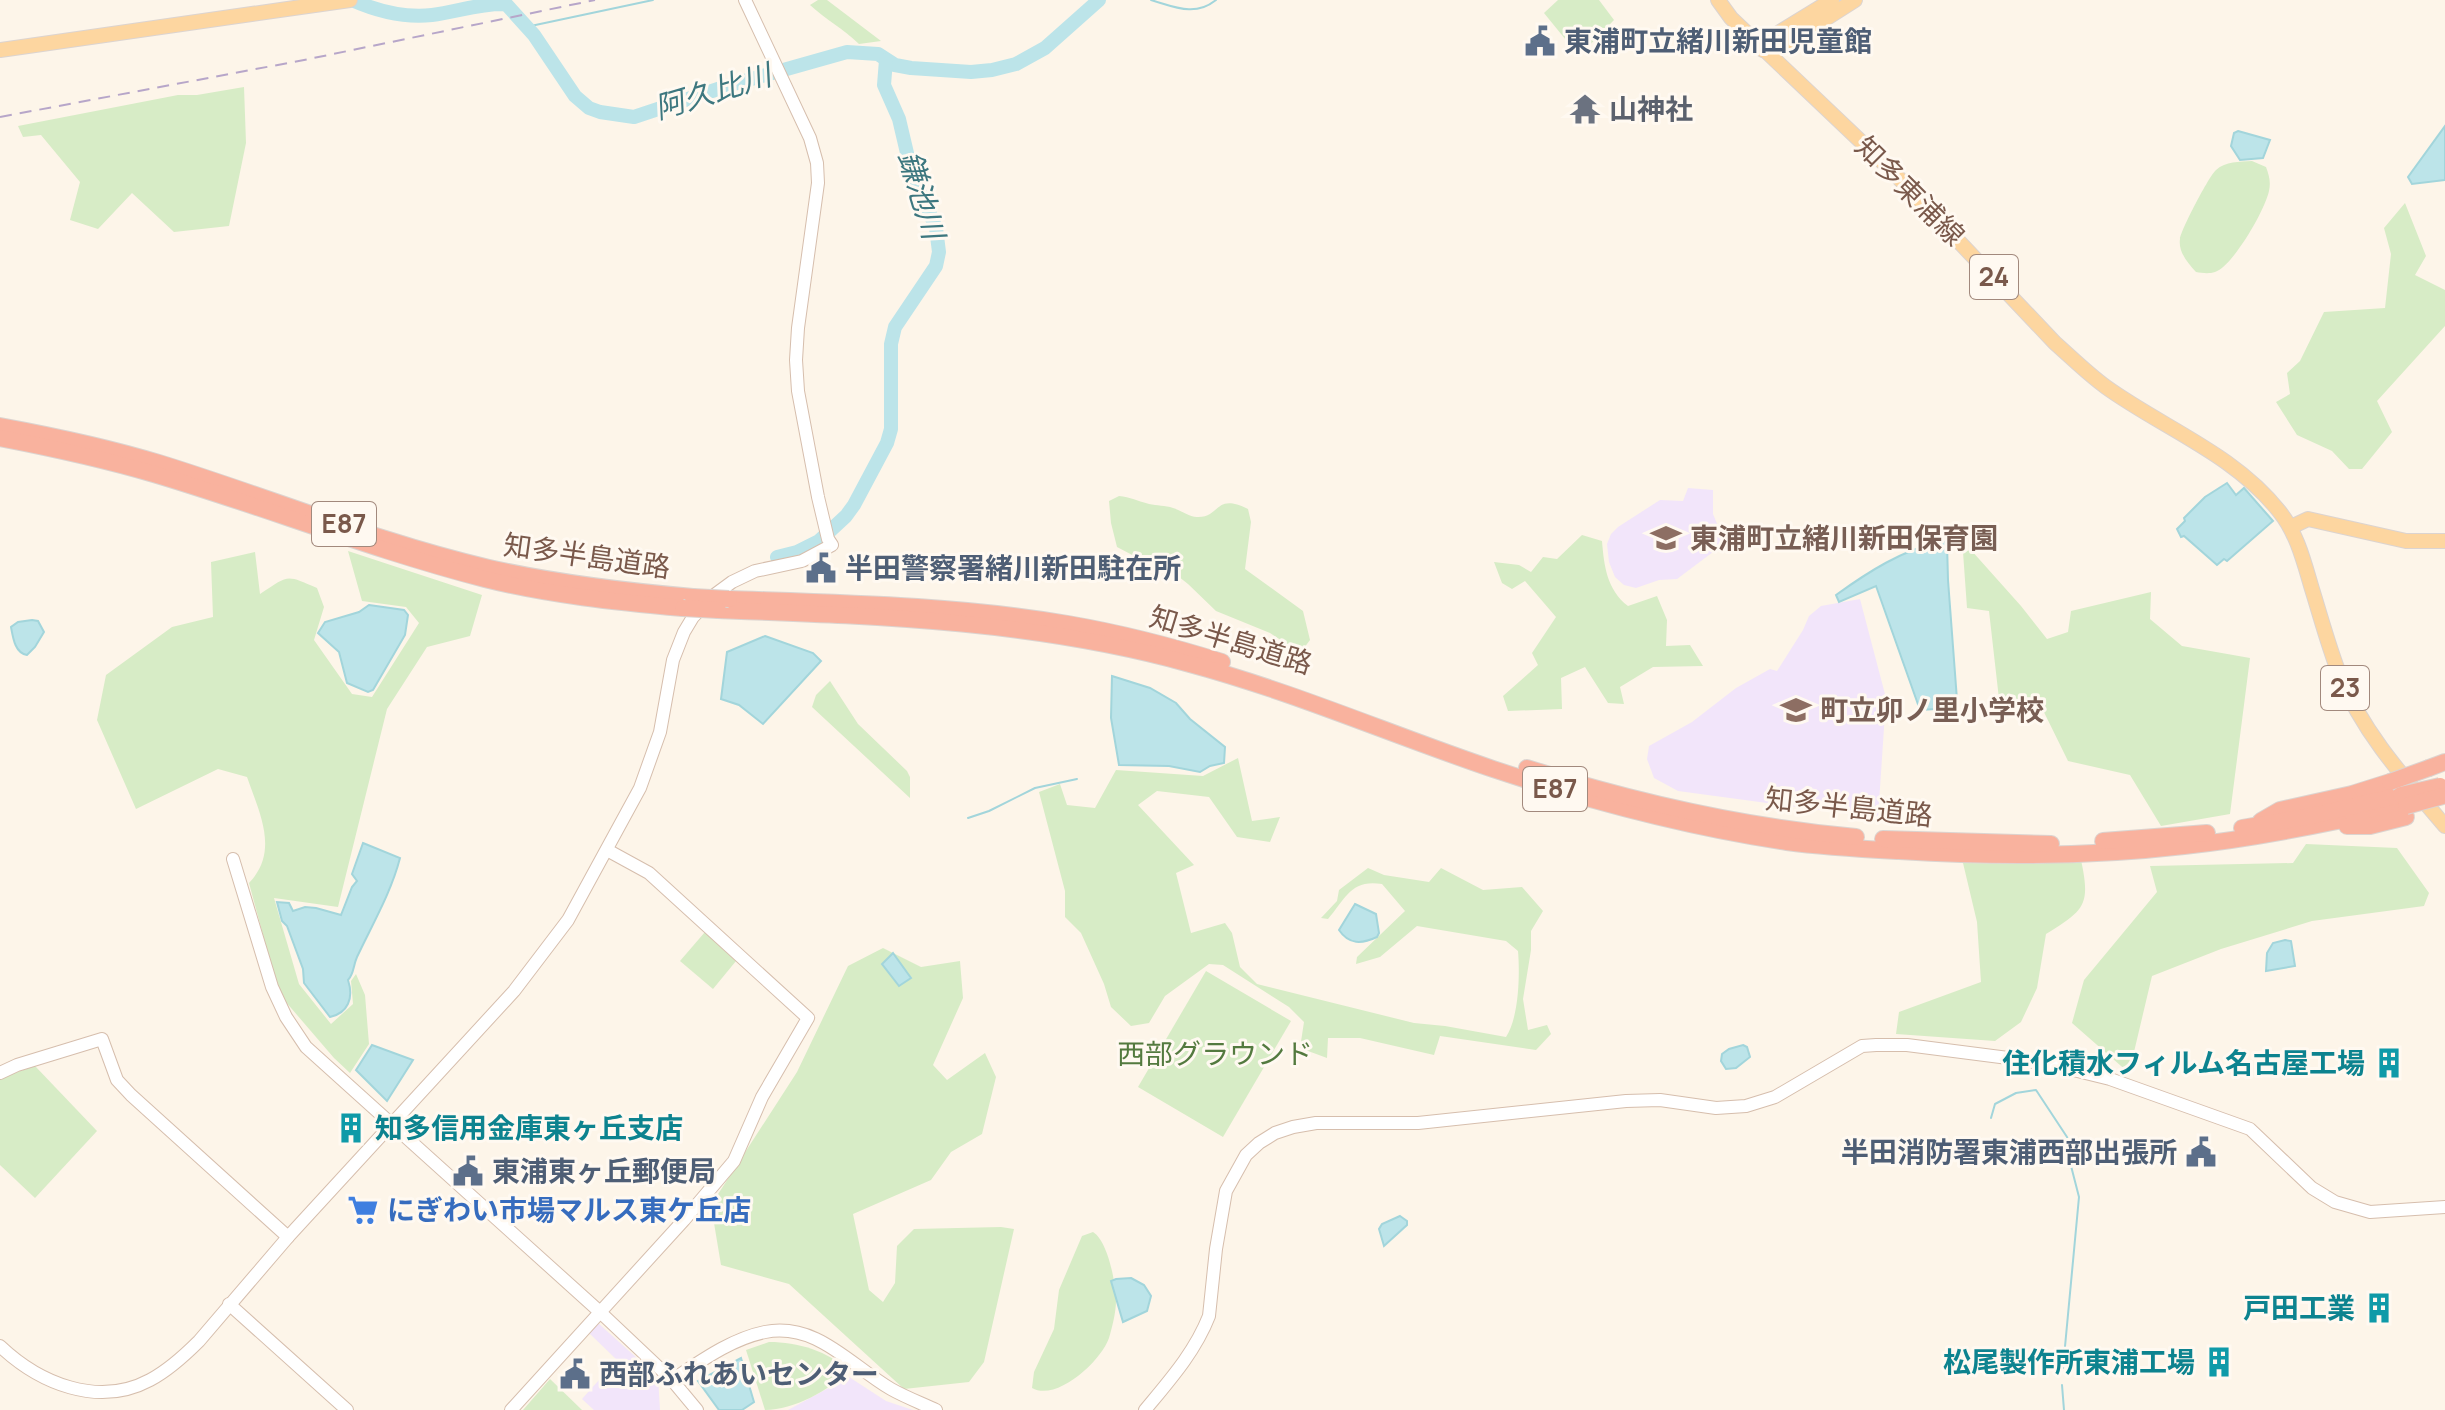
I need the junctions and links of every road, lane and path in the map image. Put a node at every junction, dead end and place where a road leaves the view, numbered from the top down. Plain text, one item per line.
1 (745, 0) edge
2 (1718, 0) edge
3 (1832, 0) edge
4 (1855, 0) edge
5 (345, 1) edge
6 (0, 50) edge
7 (1763, 50) junction
8 (0, 426) edge
9 (0, 438) edge
10 (2291, 527) junction
11 (2445, 541) edge
12 (688, 603) junction
13 (724, 605) junction
14 (2437, 765) edge
15 (2444, 794) edge
16 (2405, 806) junction
17 (2253, 826) junction
18 (2445, 826) edge
19 (607, 850) junction
20 (233, 859) dead end
21 (0, 1073) edge
22 (392, 1125) junction
23 (2445, 1207) edge
24 (288, 1237) junction
25 (229, 1304) junction
26 (600, 1312) junction
27 (2, 1352) edge
28 (672, 1380) junction
29 (347, 1410) edge
30 (511, 1410) edge
31 (697, 1410) edge
32 (936, 1410) edge
33 (1145, 1410) edge

1 - 19 street
2 - 7 main road, 知多東浦線 / 24
3 - 7 main road
4 - 7 main road
5 - 6 main road
7 - 10 main road, 知多東浦線 / 24
8 - 12 highway, 知多半島道路 / E87
9 - 12 highway, 知多半島道路 / E87
10 - 11 main road
10 - 18 main road, 23
12 - 13 highway, 知多半島道路 / E87, bridge
13 - 16 highway, 知多半島道路 / E87
13 - 17 highway, 知多半島道路 / E87
14 - 17 highway, bridge
15 - 16 highway, 知多半島道路 / E87, bridge
16 - 17 highway, 知多半島道路 / E87
19 - 22 street
19 - 26 street
20 - 22 street
21 - 24 street
22 - 24 street
22 - 26 street
23 - 33 street
24 - 25 street
25 - 27 street
25 - 29 street
26 - 28 street
26 - 30 street
28 - 31 street
28 - 32 street

